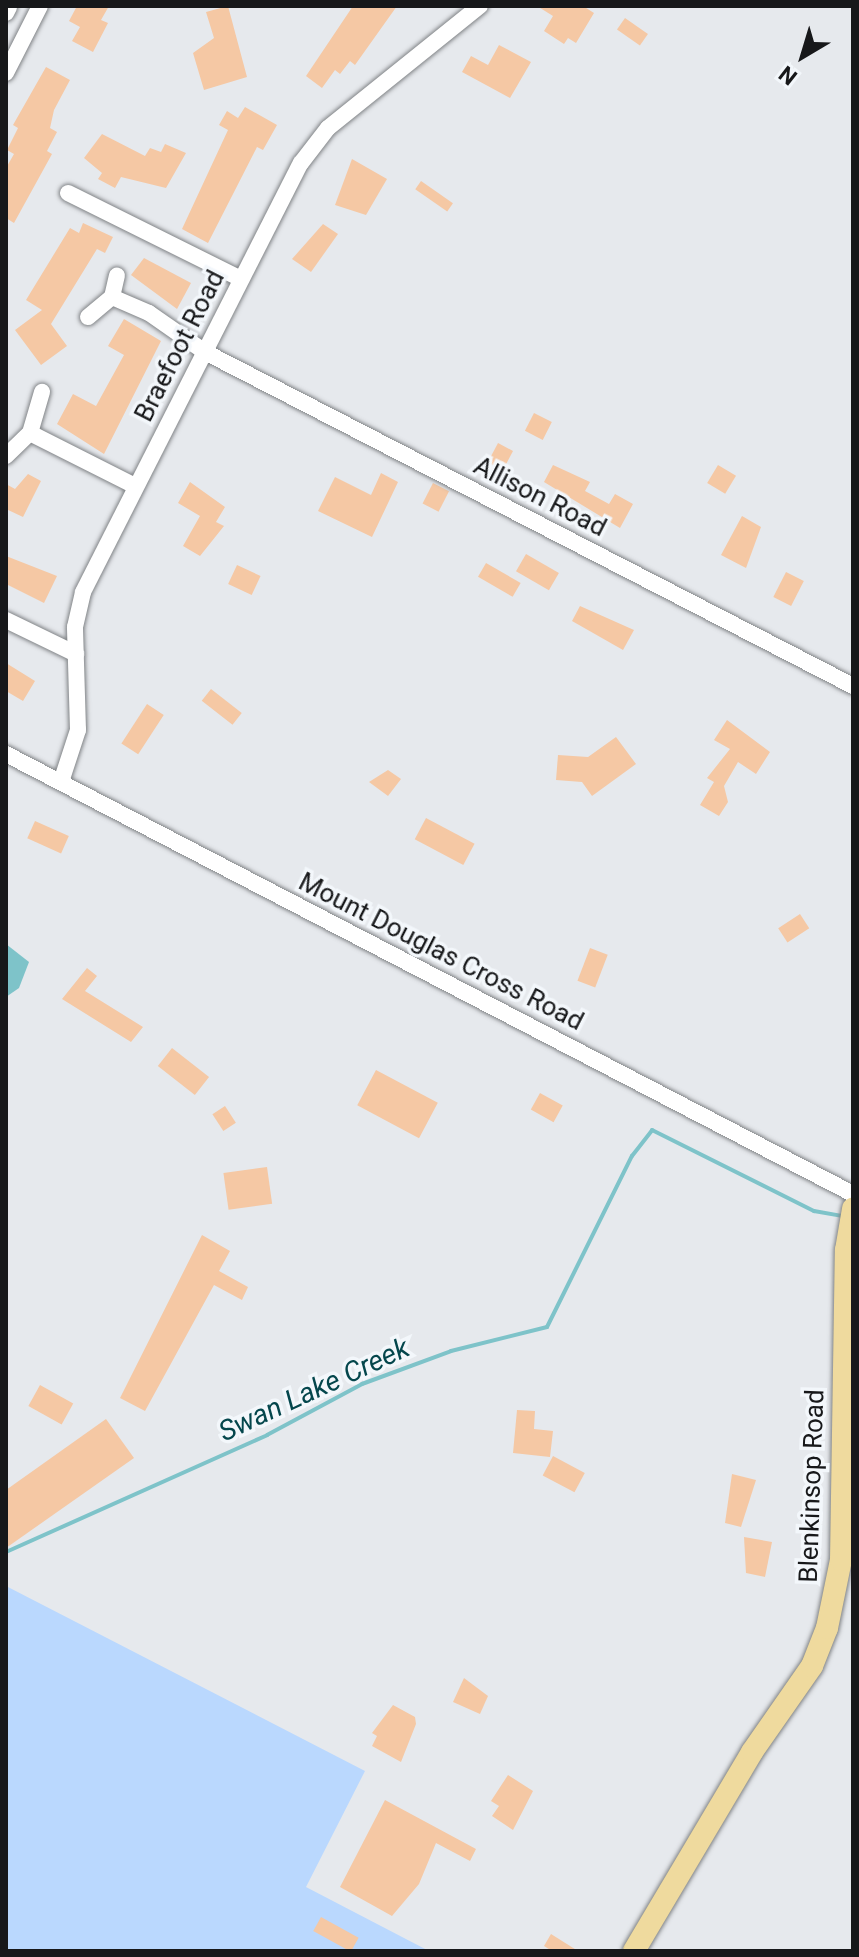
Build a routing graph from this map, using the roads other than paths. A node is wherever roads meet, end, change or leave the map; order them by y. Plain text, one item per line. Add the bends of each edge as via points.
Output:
1 (40, 6) edge
2 (480, 6) edge
3 (9, 7) edge
4 (6, 13) edge
5 (6, 73) edge
6 (68, 193) dead end
7 (117, 276) dead end
8 (241, 279) junction
9 (112, 297) junction
10 (88, 317) dead end
11 (205, 352) junction
12 (42, 392) dead end
13 (30, 433) junction
14 (6, 456) edge
15 (135, 486) junction
16 (6, 620) edge
17 (76, 654) junction
18 (853, 686) edge
19 (6, 754) edge
20 (61, 782) junction
21 (853, 1194) edge
22 (853, 1209) edge
23 (634, 1951) edge

1 - 5 street
2 - 8 street, Braefoot Road via 317,139
3 - 4 street
6 - 8 street
7 - 9 street
8 - 11 street, Braefoot Road
9 - 10 street
9 - 11 street, Allison Road via 149,313
11 - 15 street, Braefoot Road
11 - 18 street, Allison Road
12 - 13 street
13 - 14 street
13 - 15 street
15 - 17 street, Braefoot Road via 83,592
16 - 17 street
17 - 20 street, Braefoot Road via 78,730
19 - 20 street, Mount Douglas Cross Road
20 - 21 street, Mount Douglas Cross Road
22 - 23 main road, Blenkinsop Road via 846,1250 841,1560 827,1628 812,1666 752,1752

